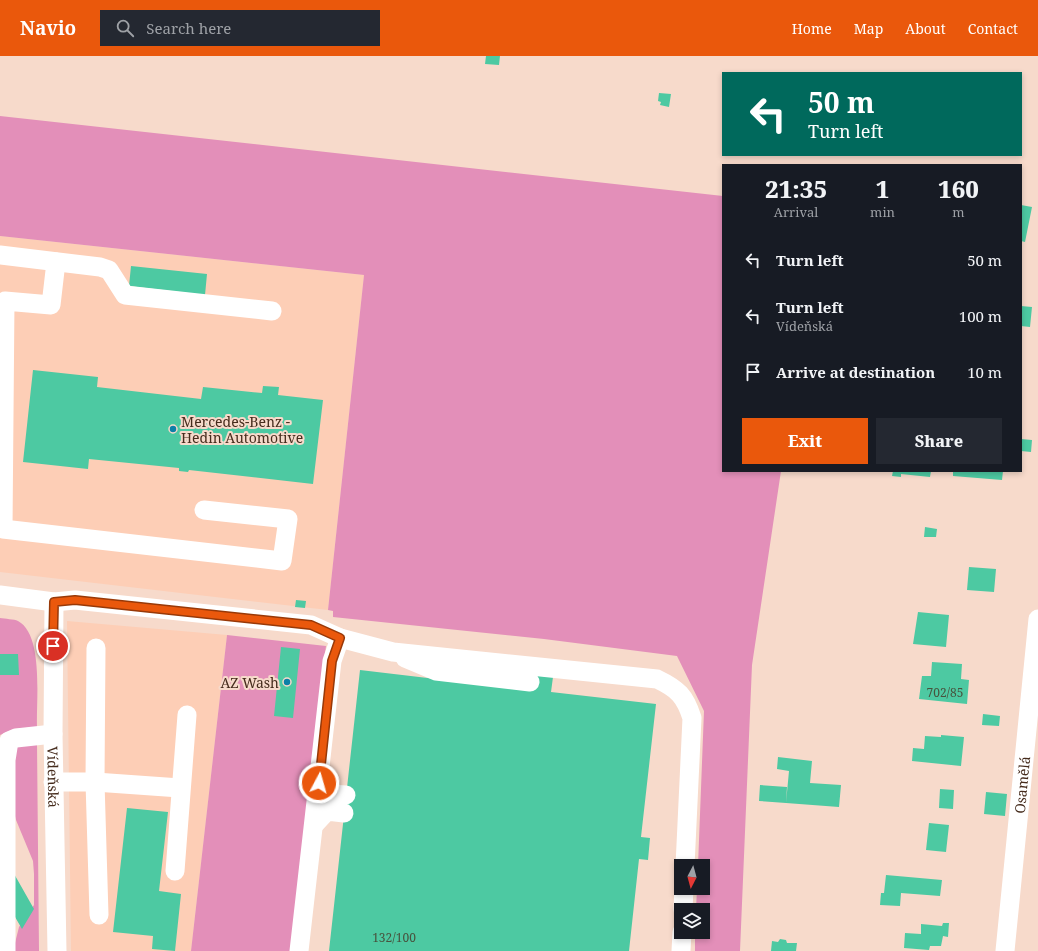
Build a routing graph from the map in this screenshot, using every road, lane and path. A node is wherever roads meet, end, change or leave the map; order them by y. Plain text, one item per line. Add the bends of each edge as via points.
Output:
1 (0, 255) edge
2 (56, 262) junction
3 (272, 311) dead end
4 (204, 510) dead end
5 (0, 595) edge
6 (54, 602) junction
7 (1038, 619) edge
8 (340, 638) junction
9 (96, 648) dead end
10 (394, 652) junction
11 (530, 682) dead end
12 (187, 715) dead end
13 (53, 734) junction
14 (4, 744) edge
15 (54, 782) junction
16 (95, 782) junction
17 (319, 783) junction
18 (180, 788) junction
19 (3, 808) edge
20 (314, 825) junction
21 (685, 859) edge
22 (174, 871) dead end
23 (99, 915) dead end
24 (3, 932) edge
25 (682, 939) edge
26 (6, 951) edge
27 (57, 951) edge
28 (299, 951) edge
29 (681, 951) edge
30 (1005, 951) edge

1 - 2 street
2 - 3 street via 110,270 125,295
2 - 4 street via 51,305 5,301 3,529 282,561 288,518
5 - 6 street
6 - 8 street via 75,600 311,625
6 - 13 street, Vídeňská
7 - 30 street, Osamělá
8 - 10 street
8 - 17 street via 332,661
9 - 16 street
10 - 11 street via 436,671
10 - 21 street via 658,679 674,687 686,701 692,718
12 - 18 street
13 - 14 street via 16,738
13 - 15 street, Vídeňská
14 - 19 street via 6,757
15 - 16 street
15 - 27 street, Vídeňská
16 - 18 street
16 - 23 street
17 - 20 street
17 - 20 street via 329,794 345,804 328,811
18 - 22 street
19 - 24 street
20 - 28 street
24 - 26 street
25 - 29 street

